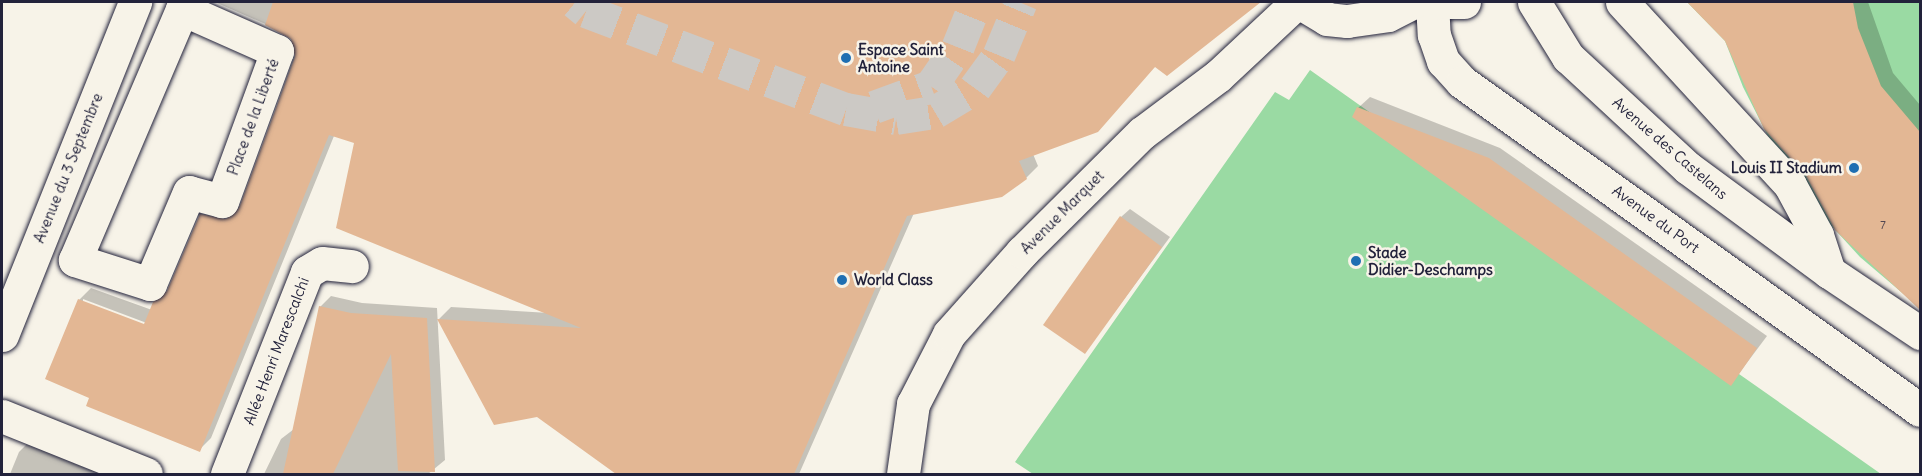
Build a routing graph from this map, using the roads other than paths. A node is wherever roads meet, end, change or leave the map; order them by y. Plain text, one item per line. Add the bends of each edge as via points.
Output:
1 (1298, 2) edge
2 (1413, 2) edge
3 (1432, 2) edge
4 (1444, 2) edge
5 (1464, 2) edge
6 (1534, 2) edge
7 (1622, 2) edge
8 (132, 3) edge
9 (75, 260) joint
10 (352, 266) dead end
11 (1829, 272) junction
12 (1920, 333) edge
13 (2, 335) edge
14 (1920, 410) edge
15 (2, 416) edge
16 (147, 474) edge
17 (227, 474) edge
18 (903, 474) edge

1 - 2 street via 1328,19 1347,21 1388,15
1 - 18 street, Avenue Marquet via 1218,76 1142,133 1022,252 949,334 913,404
3 - 14 street, Avenue du Port via 1434,35 1443,61 1462,82
4 - 5 street
6 - 11 street, Avenue des Castelans via 1568,57 1604,92 1688,168
7 - 11 street via 1790,185 1817,235
8 - 13 street, Avenue du 3 Septembre
9 - 9 street, Place de la Liberté via 150,284 189,192 222,201 277,51 182,9
10 - 17 street, Allée Henri Marescalchi via 322,263 307,272
11 - 12 street, Avenue des Castelans
15 - 16 street

